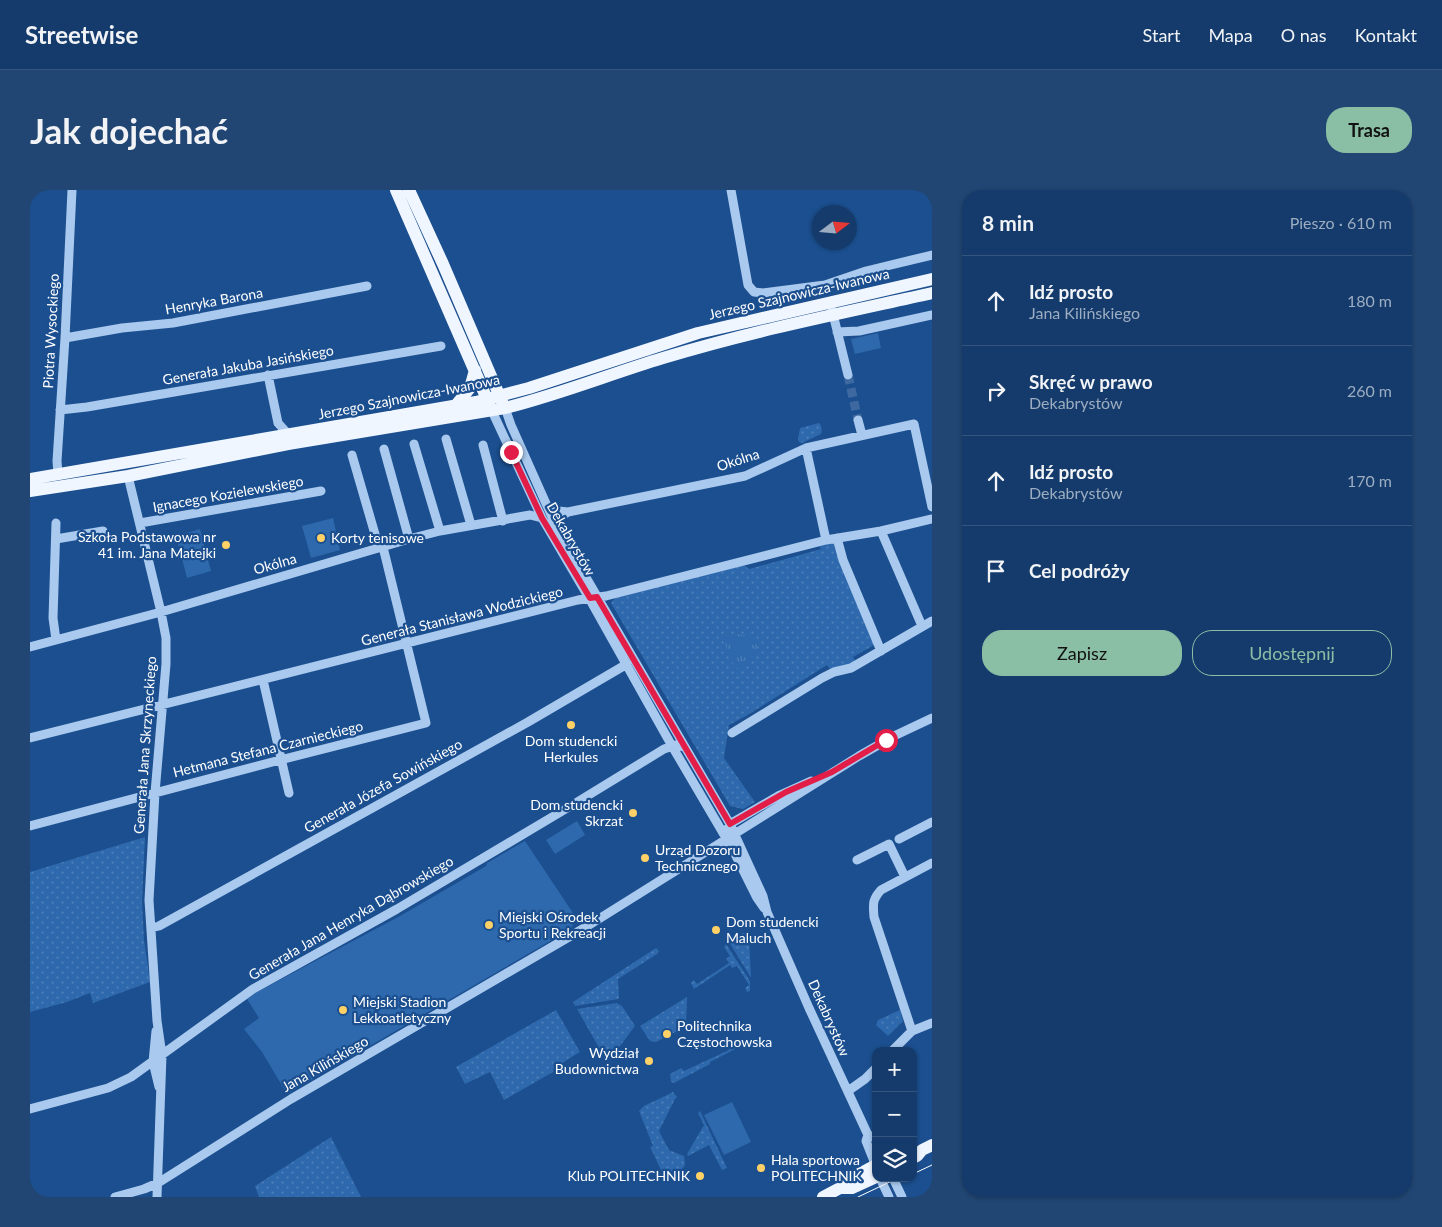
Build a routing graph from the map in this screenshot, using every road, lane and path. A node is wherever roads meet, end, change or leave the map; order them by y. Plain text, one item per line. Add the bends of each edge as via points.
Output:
1 (72, 190) edge
2 (396, 190) edge
3 (409, 190) edge
4 (731, 190) edge
5 (932, 255) edge
6 (932, 279) edge
7 (367, 286) dead end
8 (932, 293) edge
9 (830, 302) junction
10 (833, 315) junction
11 (932, 315) edge
12 (837, 332) junction
13 (65, 338) junction
14 (441, 346) dead end
15 (475, 370) junction
16 (268, 375) junction
17 (848, 375) tunnel mouth
18 (496, 404) junction
19 (456, 405) junction
20 (60, 410) junction
21 (858, 420) tunnel mouth
22 (278, 422) junction
23 (288, 434) junction
24 (862, 435) junction
25 (270, 437) junction
26 (446, 439) dead end
27 (414, 444) dead end
28 (483, 445) dead end
29 (806, 448) junction
30 (384, 449) dead end
31 (352, 455) dead end
32 (58, 474) junction
33 (128, 476) junction
34 (30, 479) edge
35 (30, 491) edge
36 (321, 492) dead end
37 (535, 504) junction
38 (932, 507) edge
39 (549, 510) junction
40 (568, 512) junction
41 (530, 515) junction
42 (542, 518) junction
43 (932, 519) edge
44 (503, 521) junction
45 (56, 523) dead end
46 (140, 524) junction
47 (471, 525) junction
48 (556, 526) junction
49 (103, 531) dead end
50 (440, 531) junction
51 (881, 531) junction
52 (837, 538) junction
53 (56, 539) junction
54 (410, 539) junction
55 (826, 540) junction
56 (381, 547) junction
57 (593, 598) junction
58 (161, 612) junction
59 (932, 621) edge
60 (922, 626) junction
61 (56, 640) junction
62 (407, 644) junction
63 (30, 647) edge
64 (882, 650) junction
65 (627, 664) junction
66 (263, 680) junction
67 (163, 705) junction
68 (932, 718) edge
69 (732, 733) dead end
70 (30, 738) edge
71 (672, 746) junction
72 (685, 747) junction
73 (280, 760) junction
74 (832, 772) junction
75 (155, 793) junction
76 (289, 793) dead end
77 (932, 822) edge
78 (730, 824) junction
79 (30, 826) edge
80 (731, 836) junction
81 (899, 839) dead end
82 (857, 860) dead end
83 (932, 863) edge
84 (905, 877) junction
85 (151, 928) junction
86 (157, 1021) junction
87 (932, 1023) edge
88 (912, 1031) junction
89 (896, 1047) edge
90 (162, 1055) junction
91 (153, 1062) junction
92 (872, 1072) edge
93 (848, 1091) junction
94 (162, 1099) junction
95 (30, 1109) edge
96 (872, 1137) edge
97 (872, 1155) edge
98 (872, 1167) edge
99 (872, 1179) edge
100 (882, 1182) edge
101 (895, 1182) edge
102 (158, 1183) junction
103 (840, 1188) junction
104 (115, 1197) edge
105 (158, 1197) edge
106 (823, 1197) edge
107 (889, 1197) edge
108 (902, 1197) edge

1 - 13 street, Piotra Wysockiego
2 - 15 main road
3 - 18 main road
4 - 5 street, Jerzego Szajnowicza-Iwanowa via 748,285 754,292 825,285
6 - 9 main road, Jerzego Szajnowicza-Iwanowa
7 - 13 street, Henryka Barona via 173,323
8 - 10 main road, Jerzego Szajnowicza-Iwanowa
9 - 10 street
9 - 18 main road, Jerzego Szajnowicza-Iwanowa via 698,333
10 - 12 street
10 - 18 main road, Jerzego Szajnowicza-Iwanowa via 674,355 529,402
11 - 12 street via 859,331
12 - 17 street
13 - 20 street, Piotra Wysockiego
14 - 16 street, Generała Jakuba Jasińskiego
15 - 18 main road
15 - 19 main road via 470,388
16 - 20 street, Generała Jakuba Jasińskiego
16 - 22 street
18 - 19 main road, Jerzego Szajnowicza-Iwanowa
18 - 33 main road, Jerzego Szajnowicza-Iwanowa
18 - 37 street, Dekabrystów
18 - 39 street, Dekabrystów via 510,425
19 - 23 main road, Jerzego Szajnowicza-Iwanowa
20 - 32 street, Piotra Wysockiego
21 - 24 street
22 - 23 street
22 - 25 street
23 - 25 main road, Jerzego Szajnowicza-Iwanowa
24 - 29 street, Okólna
24 - 38 street, Okólna via 914,424
25 - 32 main road, Jerzego Szajnowicza-Iwanowa
26 - 47 street
27 - 50 street
28 - 44 street
29 - 40 street, Okólna via 745,476
29 - 55 street
30 - 54 street
31 - 56 street
32 - 34 main road, Jerzego Szajnowicza-Iwanowa
33 - 35 main road, Jerzego Szajnowicza-Iwanowa
33 - 46 street, Generała Jana Skrzyneckiego
36 - 46 street, Ignacego Kozielewskiego
37 - 41 street
37 - 42 street, Dekabrystów
39 - 40 street, Okólna
39 - 48 street, Dekabrystów
40 - 48 street
41 - 42 street, Okólna
41 - 44 street, Okólna
42 - 57 street, Dekabrystów
43 - 51 street, Generała Stanisława Wodzickiego
44 - 47 street, Okólna
45 - 53 street
46 - 58 street, Generała Jana Skrzyneckiego
47 - 50 street, Okólna
48 - 57 street, Dekabrystów
49 - 53 street
50 - 54 street, Okólna
51 - 52 street, Generała Stanisława Wodzickiego
51 - 60 street
52 - 55 street, Generała Stanisława Wodzickiego
52 - 64 street via 843,560
53 - 61 street via 53,618
54 - 56 street, Okólna
55 - 57 street, Generała Stanisława Wodzickiego
56 - 58 street, Okólna
56 - 62 street
57 - 62 street, Generała Stanisława Wodzickiego
57 - 65 street, Dekabrystów
57 - 72 street, Dekabrystów
58 - 61 street, Okólna
58 - 67 street, Generała Jana Skrzyneckiego via 166,638
59 - 60 street
60 - 64 street
61 - 63 street, Okólna
62 - 66 street, Generała Stanisława Wodzickiego
62 - 73 street, Hetmana Stefana Czarnieckiego via 426,723
64 - 69 street via 851,668 822,678
65 - 71 street, Dekabrystów
65 - 85 street, Generała Józefa Sowińskiego via 528,722
66 - 67 street, Generała Stanisława Wodzickiego
66 - 73 street
67 - 70 street, Generała Stanisława Wodzickiego
67 - 75 street, Generała Jana Skrzyneckiego
68 - 74 street, Jana Kilińskiego
71 - 72 street
71 - 80 street, Dekabrystów
71 - 90 street, Generała Jana Henryka Dąbrowskiego via 397,908 252,989
72 - 78 street, Dekabrystów
73 - 75 street, Hetmana Stefana Czarnieckiego
73 - 76 street
74 - 78 street, Jana Kilińskiego via 786,792
74 - 80 street, Jana Kilińskiego
75 - 79 street, Hetmana Stefana Czarnieckiego
75 - 85 street, Generała Jana Skrzyneckiego
77 - 81 street
78 - 80 street via 727,830
80 - 93 street, Dekabrystów
80 - 102 street, Jana Kilińskiego via 573,935 291,1099
82 - 84 street via 889,844
83 - 84 street
84 - 88 street via 881,890 874,897 873,906
85 - 86 street, Generała Jana Skrzyneckiego
86 - 90 street, Generała Jana Skrzyneckiego
86 - 91 street, Generała Jana Skrzyneckiego
87 - 88 street
88 - 89 street
90 - 91 street, Generała Jana Henryka Dąbrowskiego
90 - 94 street, Generała Jana Skrzyneckiego
91 - 94 street, Generała Jana Skrzyneckiego
91 - 95 street, Generała Jana Henryka Dąbrowskiego via 108,1088
92 - 93 street
93 - 96 street, Dekabrystów
94 - 102 street
96 - 97 street, Dekabrystów via 866,1141
98 - 103 main road
99 - 103 main road via 852,1188
100 - 107 street
101 - 108 street
102 - 104 street, Jana Kilińskiego
102 - 105 street
103 - 106 main road

